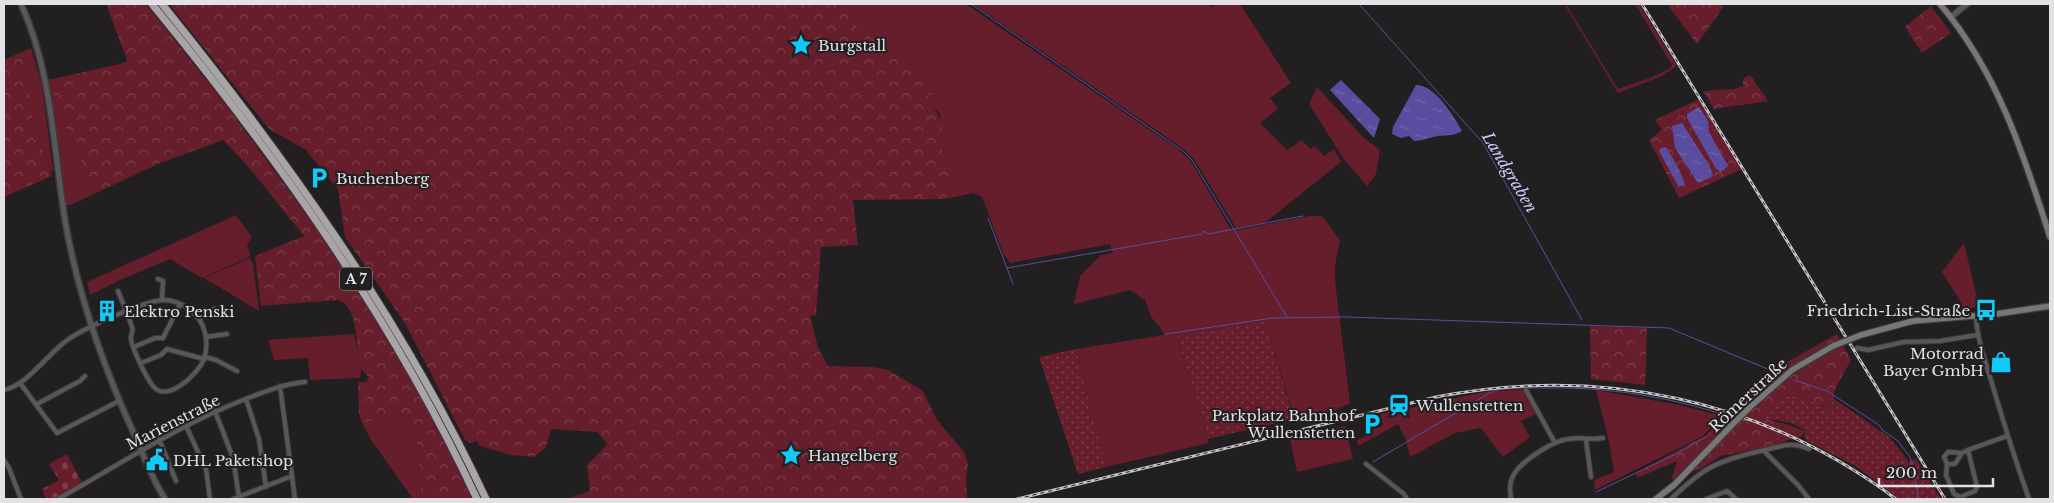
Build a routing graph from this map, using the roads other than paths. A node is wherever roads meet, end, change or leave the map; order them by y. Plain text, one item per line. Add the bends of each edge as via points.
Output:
1 (21, 4) edge
2 (152, 4) edge
3 (162, 4) edge
4 (1940, 4) edge
5 (1967, 4) edge
6 (1951, 17) junction
7 (2050, 237) edge
8 (158, 279) dead end
9 (118, 291) dead end
10 (162, 300) junction
11 (180, 304) junction
12 (2049, 306) edge
13 (214, 309) dead end
14 (126, 312) junction
15 (1976, 316) junction
16 (199, 318) junction
17 (91, 326) junction
18 (227, 334) dead end
19 (1977, 335) junction
20 (206, 337) junction
21 (162, 338) junction
22 (134, 347) junction
23 (167, 348) junction
24 (1857, 348) dead end
25 (204, 358) junction
26 (141, 363) junction
27 (236, 371) dead end
28 (85, 376) dead end
29 (305, 382) dead end
30 (422, 382) junction
31 (20, 383) junction
32 (280, 386) junction
33 (4, 390) edge
34 (1526, 390) dead end
35 (428, 394) junction
36 (246, 399) junction
37 (119, 401) junction
38 (37, 404) junction
39 (215, 411) junction
40 (186, 426) junction
41 (2007, 436) junction
42 (1603, 438) dead end
43 (160, 439) junction
44 (1586, 440) junction
45 (1555, 443) junction
46 (1809, 449) dead end
47 (140, 450) junction
48 (1968, 450) junction
49 (1764, 451) junction
50 (1962, 453) junction
51 (4, 460) edge
52 (1366, 464) dead end
53 (1947, 464) junction
54 (10, 473) junction
55 (4, 476) edge
56 (292, 476) junction
57 (1590, 477) dead end
58 (176, 481) dead end
59 (266, 487) junction
60 (239, 497) junction
61 (21, 499) edge
62 (58, 499) edge
63 (165, 499) edge
64 (210, 499) edge
65 (233, 499) edge
66 (295, 499) edge
67 (477, 499) edge
68 (486, 499) edge
69 (1407, 499) edge
70 (1511, 499) edge
71 (1656, 499) edge
72 (1671, 499) edge
73 (1706, 499) edge
74 (1736, 499) edge
75 (1809, 499) edge
76 (2029, 499) edge

1 - 17 street via 37,44 45,78 66,227
2 - 30 highway, A 7 via 249,126 317,220
3 - 30 highway, A 7 via 323,216 379,301
4 - 6 main road
5 - 6 street
6 - 7 main road via 2005,110 2029,170
8 - 10 street via 163,281
9 - 14 street
10 - 11 street
10 - 14 street
11 - 16 street
11 - 21 street
12 - 15 main road, Römerstraße
13 - 16 street
14 - 17 street
14 - 22 street via 133,328 130,338
15 - 19 street
15 - 71 main road, Römerstraße, bridge via 1913,321 1832,346 1792,370
16 - 20 street
17 - 31 street via 66,341
17 - 37 street
18 - 20 street
19 - 24 street via 1903,342 1868,350
19 - 41 street
20 - 25 street
21 - 22 street
21 - 23 street
22 - 26 street
23 - 25 street
23 - 26 street via 161,355
25 - 26 street via 196,374 168,391 159,392 147,378
25 - 27 street via 216,360
28 - 38 street via 80,382
29 - 32 street, Marienstraße
30 - 35 highway, A 7
31 - 33 street
31 - 38 street
32 - 36 street, Marienstraße
32 - 56 street
34 - 45 street
35 - 67 highway, A 7
35 - 68 highway, A 7
36 - 39 street, Marienstraße
36 - 59 street via 259,439
37 - 38 street via 57,433
37 - 47 street
39 - 40 street, Marienstraße
39 - 60 street via 233,458
40 - 43 street, Marienstraße
40 - 64 street via 206,469
41 - 48 street
41 - 76 street
42 - 44 street
43 - 47 street, Marienstraße
43 - 58 street
44 - 45 street via 1569,438
44 - 57 street
45 - 70 street via 1533,456 1515,473 1510,485
46 - 49 street via 1790,443
47 - 62 street, Marienstraße
47 - 63 street
48 - 50 street
48 - 53 street via 1977,487 1975,491 1960,496 1954,494 1946,475
49 - 72 street via 1715,464
49 - 75 street
50 - 53 street via 1955,464
50 - 53 street via 1945,454
51 - 54 street
52 - 69 street
54 - 55 street
54 - 61 street
56 - 59 street
56 - 66 street
59 - 60 street
60 - 65 street
73 - 74 street via 1727,491

